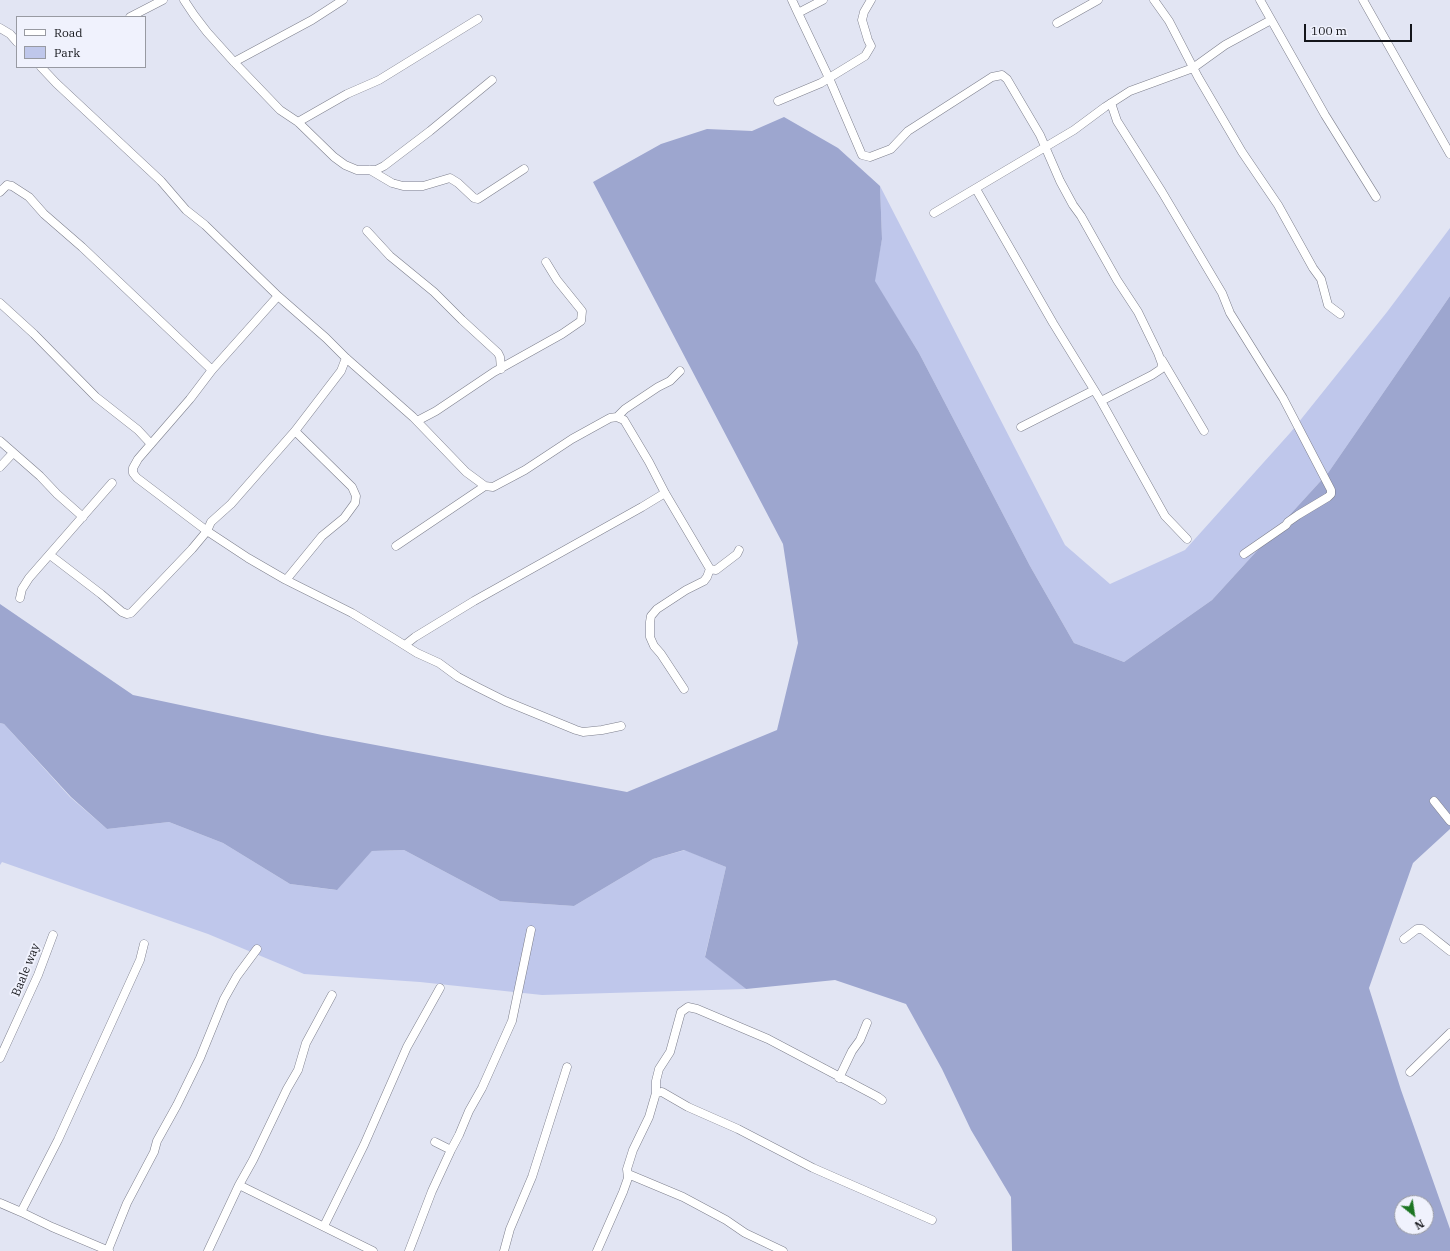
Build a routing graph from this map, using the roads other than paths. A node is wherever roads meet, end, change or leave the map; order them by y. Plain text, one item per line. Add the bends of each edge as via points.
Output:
1 (163, 0) edge
2 (184, 0) edge
3 (343, 0) edge
4 (792, 0) edge
5 (823, 0) edge
6 (871, 0) edge
7 (1098, 0) edge
8 (1154, 0) edge
9 (1260, 0) edge
10 (1363, 0) edge
11 (798, 13) junction
12 (132, 16) edge
13 (478, 19) dead end
14 (1271, 20) junction
15 (1057, 23) dead end
16 (0, 28) edge
17 (16, 41) edge
18 (234, 62) junction
19 (42, 68) edge
20 (1193, 68) junction
21 (829, 78) junction
22 (492, 80) dead end
23 (778, 101) dead end
24 (1111, 103) junction
25 (298, 122) junction
26 (1045, 148) junction
27 (1450, 154) edge
28 (524, 169) dead end
29 (370, 170) junction
30 (976, 189) junction
31 (0, 192) edge
32 (1376, 196) dead end
33 (934, 213) dead end
34 (367, 231) dead end
35 (546, 262) dead end
36 (278, 296) junction
37 (0, 303) edge
38 (1340, 314) dead end
39 (1158, 353) junction
40 (346, 358) junction
41 (501, 369) junction
42 (212, 370) junction
43 (680, 371) dead end
44 (1094, 390) junction
45 (1101, 401) junction
46 (617, 417) junction
47 (417, 421) junction
48 (1021, 427) dead end
49 (295, 431) junction
50 (1204, 431) dead end
51 (0, 441) edge
52 (151, 444) junction
53 (13, 453) junction
54 (0, 467) edge
55 (112, 484) dead end
56 (485, 486) junction
57 (665, 493) junction
58 (82, 517) junction
59 (207, 531) junction
60 (1187, 539) dead end
61 (396, 546) dead end
62 (739, 550) dead end
63 (1244, 554) dead end
64 (50, 555) junction
65 (710, 568) junction
66 (286, 580) junction
67 (20, 598) dead end
68 (405, 645) junction
69 (684, 689) dead end
70 (621, 726) dead end
71 (1434, 800) dead end
72 (1450, 821) edge
73 (531, 930) dead end
74 (53, 935) dead end
75 (1404, 939) dead end
76 (144, 944) dead end
77 (257, 949) dead end
78 (1450, 949) edge
79 (440, 988) dead end
80 (332, 995) dead end
81 (867, 1023) dead end
82 (1450, 1032) edge
83 (0, 1058) edge
84 (567, 1067) dead end
85 (1410, 1072) dead end
86 (839, 1078) junction
87 (656, 1093) junction
88 (882, 1100) dead end
89 (435, 1142) dead end
90 (451, 1150) junction
91 (628, 1174) junction
92 (239, 1185) junction
93 (0, 1203) edge
94 (21, 1212) junction
95 (932, 1220) dead end
96 (324, 1226) junction
97 (108, 1251) edge
98 (208, 1251) edge
99 (373, 1251) edge
100 (409, 1251) edge
101 (504, 1251) edge
102 (597, 1251) edge
103 (783, 1251) edge

1 - 12 street
2 - 18 street via 202,26
3 - 18 street via 312,20
4 - 11 street
5 - 11 street
6 - 21 street via 862,20 871,46 865,56
7 - 15 street
8 - 20 street via 1169,21
9 - 14 street
10 - 27 street
11 - 21 street
13 - 25 street via 379,80 347,94
14 - 20 street via 1225,45
14 - 32 street via 1325,115
16 - 17 street
18 - 25 street via 280,110
19 - 36 street via 161,181 186,210 205,225
20 - 24 street via 1130,91
20 - 38 street via 1321,279 1328,305
21 - 23 street
21 - 26 street via 862,155 870,156 891,149 908,131 997,75 1007,79
22 - 29 street via 384,166
24 - 26 street
24 - 63 street via 1117,121 1222,293 1230,313 1283,398 1332,490 1328,497
25 - 29 street via 345,165 357,170
26 - 30 street
26 - 39 street via 1073,205 1138,312
28 - 29 street via 478,199 450,178 423,186 403,186 392,183
30 - 33 street
30 - 44 street
31 - 42 street via 7,185 12,186 29,198
34 - 41 street via 390,256 434,292 498,353
35 - 41 street via 582,311 581,321
36 - 40 street
36 - 42 street
37 - 52 street via 96,397 138,430
39 - 45 street via 1161,369
39 - 50 street
40 - 47 street
40 - 49 street via 341,371
41 - 47 street
42 - 52 street
43 - 46 street via 670,381 625,409
44 - 45 street
44 - 48 street
45 - 60 street via 1165,516
46 - 56 street via 610,418 493,487
46 - 57 street via 624,420
47 - 56 street via 466,472
49 - 59 street via 211,522
49 - 66 street via 352,487 356,496 355,503 344,518 322,536
51 - 53 street
52 - 59 street via 138,459 133,474
53 - 54 street
53 - 58 street
55 - 58 street
56 - 61 street
57 - 65 street
57 - 68 street via 474,601
58 - 64 street
59 - 64 street via 135,610 127,614
59 - 66 street
62 - 65 street via 716,570
64 - 67 street via 28,578
65 - 69 street via 704,581 686,590 651,616 650,637 654,646
66 - 68 street via 352,613
68 - 70 street via 477,688 576,730 583,732
71 - 72 street
73 - 90 street via 512,1021
74 - 83 street, Baale way via 38,975
75 - 78 street via 1417,929 1422,929
76 - 94 street via 140,960 58,1140
77 - 97 street via 224,999 200,1058 156,1141 154,1152 127,1203
79 - 96 street via 407,1047 364,1145
80 - 92 street via 306,1043 298,1070
81 - 86 street
82 - 85 street
84 - 101 street via 532,1177 510,1229
86 - 87 street via 768,1039 688,1007 681,1012 670,1052 659,1069
86 - 88 street
87 - 91 street via 649,1117 633,1150
87 - 95 street via 662,1092 688,1108 738,1129 813,1168
89 - 90 street
90 - 100 street
91 - 102 street via 623,1192
91 - 103 street via 683,1197 745,1233
92 - 96 street
92 - 98 street
93 - 94 street
94 - 97 street
96 - 99 street

